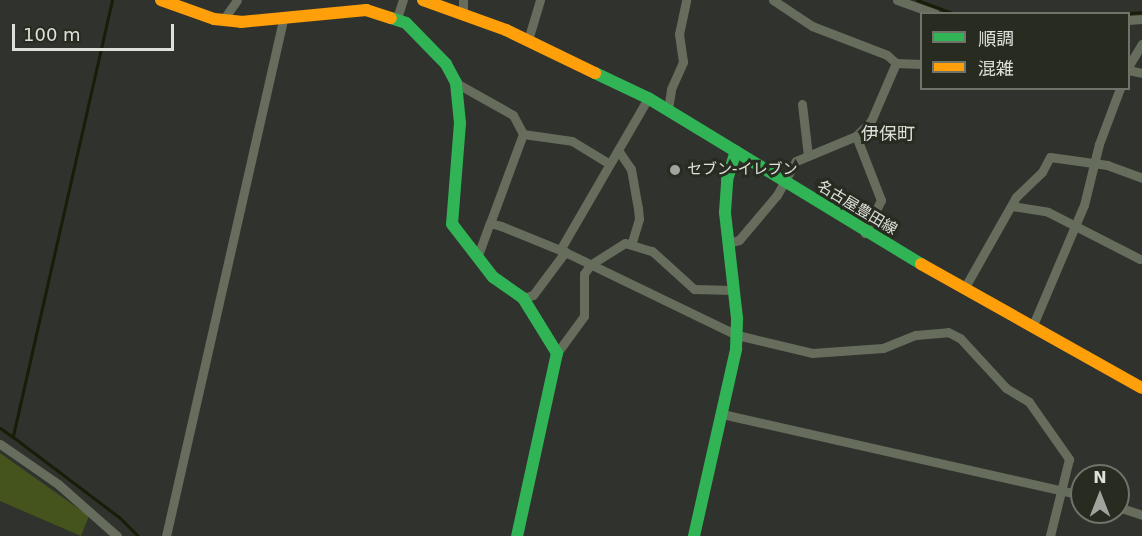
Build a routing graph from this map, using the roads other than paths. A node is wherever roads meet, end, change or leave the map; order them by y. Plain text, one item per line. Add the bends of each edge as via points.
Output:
1 (162, 0) edge
2 (237, 0) edge
3 (403, 0) edge
4 (423, 0) edge
5 (540, 0) edge
6 (686, 0) edge
7 (773, 0) edge
8 (897, 0) edge
9 (463, 6) edge
10 (930, 12) edge
11 (397, 18) junction
12 (223, 20) junction
13 (283, 20) junction
14 (528, 40) junction
15 (1142, 44) edge
16 (896, 63) junction
17 (920, 64) edge
18 (1130, 65) edge
19 (456, 83) junction
20 (1119, 90) edge
21 (648, 98) junction
22 (802, 104) dead end
23 (668, 109) junction
24 (522, 134) junction
25 (856, 136) junction
26 (618, 150) junction
27 (736, 151) junction
28 (808, 156) junction
29 (1094, 162) junction
30 (608, 163) junction
31 (1142, 178) edge
32 (786, 182) junction
33 (1012, 206) junction
34 (490, 223) junction
35 (1075, 227) junction
36 (866, 233) junction
37 (632, 242) junction
38 (729, 243) junction
39 (563, 251) junction
40 (477, 258) junction
41 (1140, 259) dead end
42 (590, 265) junction
43 (964, 287) junction
44 (734, 290) junction
45 (523, 298) junction
46 (1033, 325) junction
47 (737, 335) junction
48 (557, 353) junction
49 (1142, 388) edge
50 (722, 414) junction
51 (0, 444) edge
52 (1061, 489) junction
53 (1070, 492) edge
54 (117, 536) edge
55 (166, 536) edge
56 (517, 536) edge
57 (694, 536) edge
58 (1050, 536) edge

1 - 12 street
2 - 12 street
3 - 11 street
4 - 9 street, 名古屋豊田線
5 - 14 street
6 - 23 street via 679,34 682,62
7 - 16 street via 797,19 887,55
8 - 10 street
9 - 14 street, 名古屋豊田線
11 - 13 street via 366,10 331,11
11 - 19 street via 446,64
12 - 13 street
13 - 55 street
14 - 21 street, 名古屋豊田線
15 - 18 street
16 - 17 street
16 - 25 street via 871,121
19 - 24 street via 513,115
19 - 40 street via 460,164 452,224
20 - 29 street
21 - 23 street, 名古屋豊田線
21 - 26 street
22 - 28 street
23 - 27 street, 名古屋豊田線
24 - 30 street via 572,141
24 - 34 street
25 - 28 street
25 - 36 street via 881,200
26 - 30 street
26 - 37 street via 631,170 638,208
27 - 32 street, 名古屋豊田線
27 - 38 street via 725,193
28 - 32 street via 796,161
29 - 31 street
29 - 33 street via 1050,157
29 - 35 street
30 - 39 street
32 - 36 street, 名古屋豊田線
32 - 38 street via 739,240
33 - 35 street via 1048,212
33 - 43 street
34 - 39 street
34 - 40 street
35 - 41 street
35 - 46 street
36 - 43 street, 名古屋豊田線
37 - 42 street
37 - 44 street via 661,257 694,289
38 - 44 street
39 - 42 street
39 - 45 street via 533,295
40 - 45 street via 493,277
42 - 47 street
42 - 48 street via 585,274 584,316
43 - 46 street, 名古屋豊田線
44 - 47 street
45 - 48 street
46 - 49 street, 名古屋豊田線
47 - 50 street
47 - 52 street via 812,353 883,348 935,331 954,335 999,382 1022,396 1042,418 1068,459
48 - 56 street
50 - 52 street
50 - 57 street
51 - 54 street via 58,484
52 - 53 street
52 - 58 street

